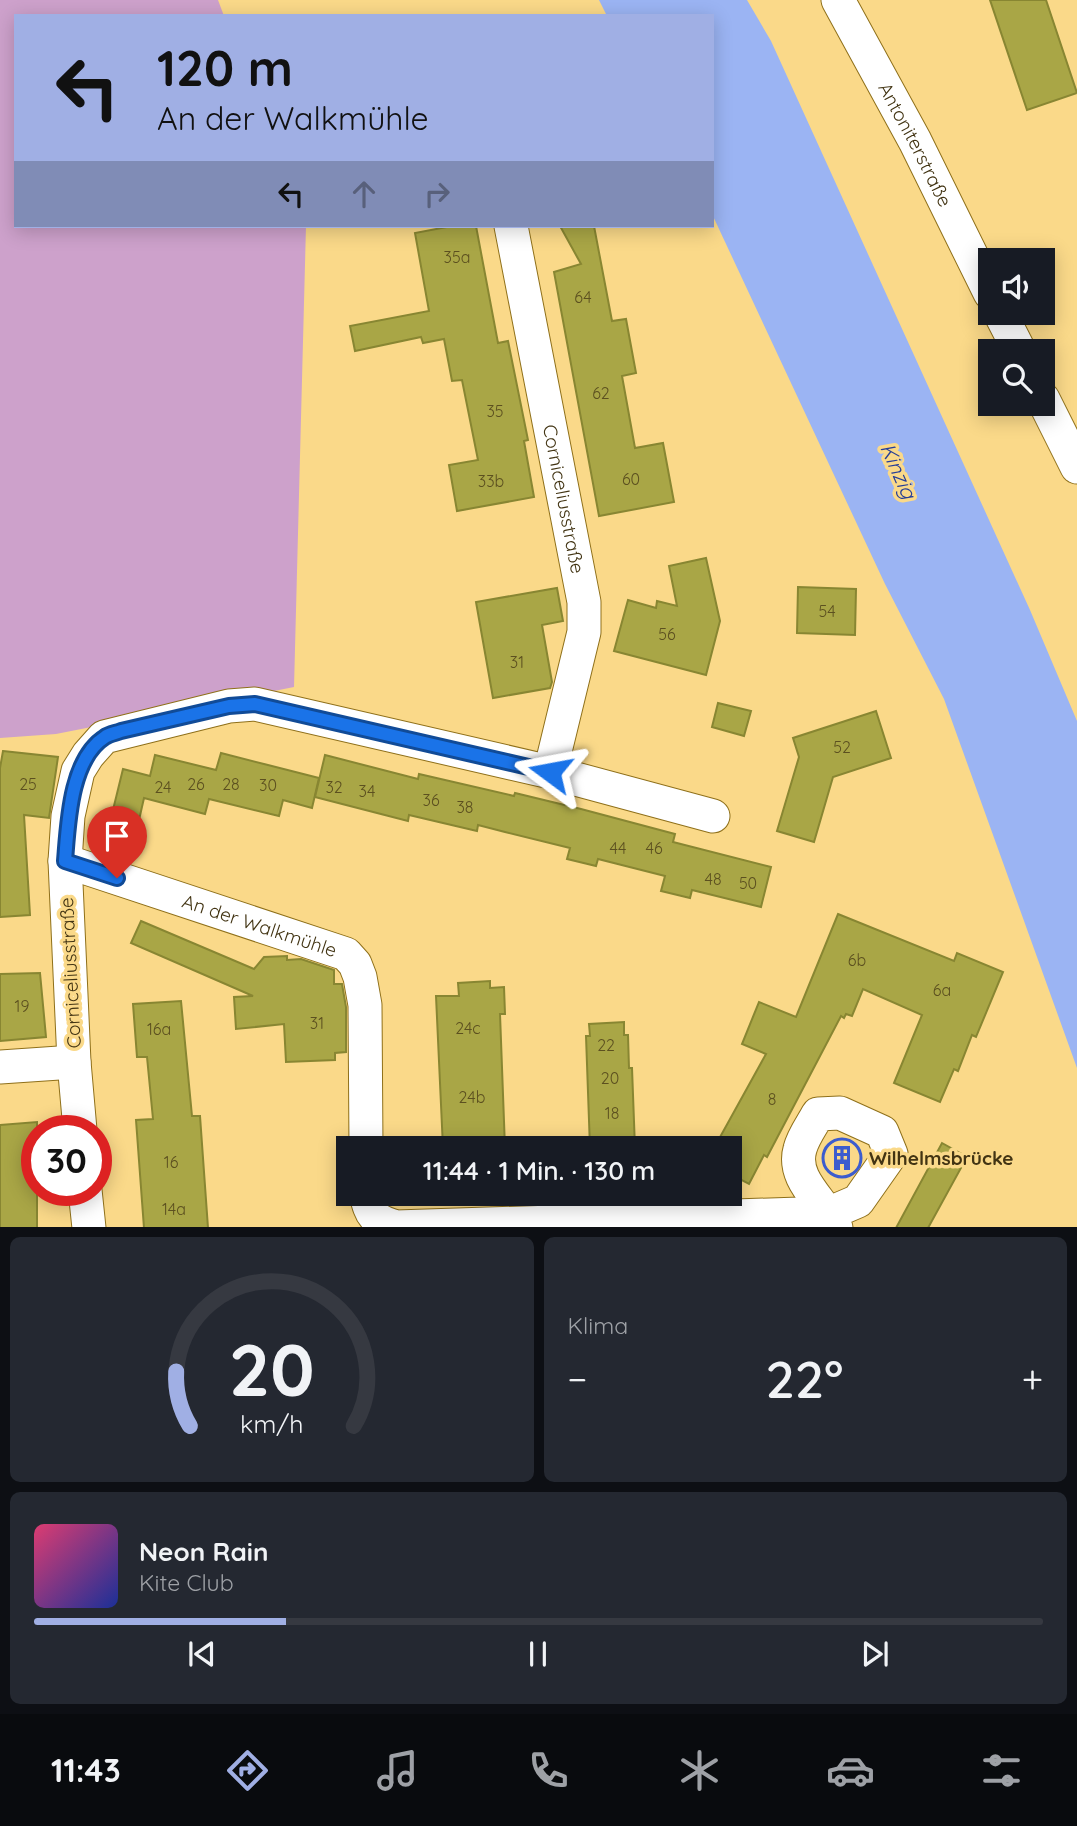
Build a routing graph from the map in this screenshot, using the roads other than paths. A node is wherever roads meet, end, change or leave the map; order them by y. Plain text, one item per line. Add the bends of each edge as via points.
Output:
1 (838, 0) edge
2 (511, 228) edge
3 (978, 269) edge
4 (1052, 416) edge
5 (1076, 463) edge
6 (550, 772) junction
7 (713, 816) dead end
8 (65, 861) junction
9 (74, 1062) junction
10 (0, 1067) edge
11 (79, 1115) edge
12 (366, 1136) edge
13 (87, 1206) edge
14 (369, 1206) edge
15 (833, 1220) edge
16 (89, 1227) edge

1 - 3 street, Antoniterstraße
2 - 6 street, Corniceliusstraße via 584,602 584,632
4 - 5 street
6 - 7 street, Corniceliusstraße
6 - 8 street, Corniceliusstraße via 282,709 229,706 104,737 78,771
8 - 9 street, Corniceliusstraße
8 - 12 street, An der Walkmühle via 346,954 360,977 365,1005
9 - 10 street
9 - 11 street, Corniceliusstraße
13 - 16 street
14 - 15 street via 380,1222 396,1227

